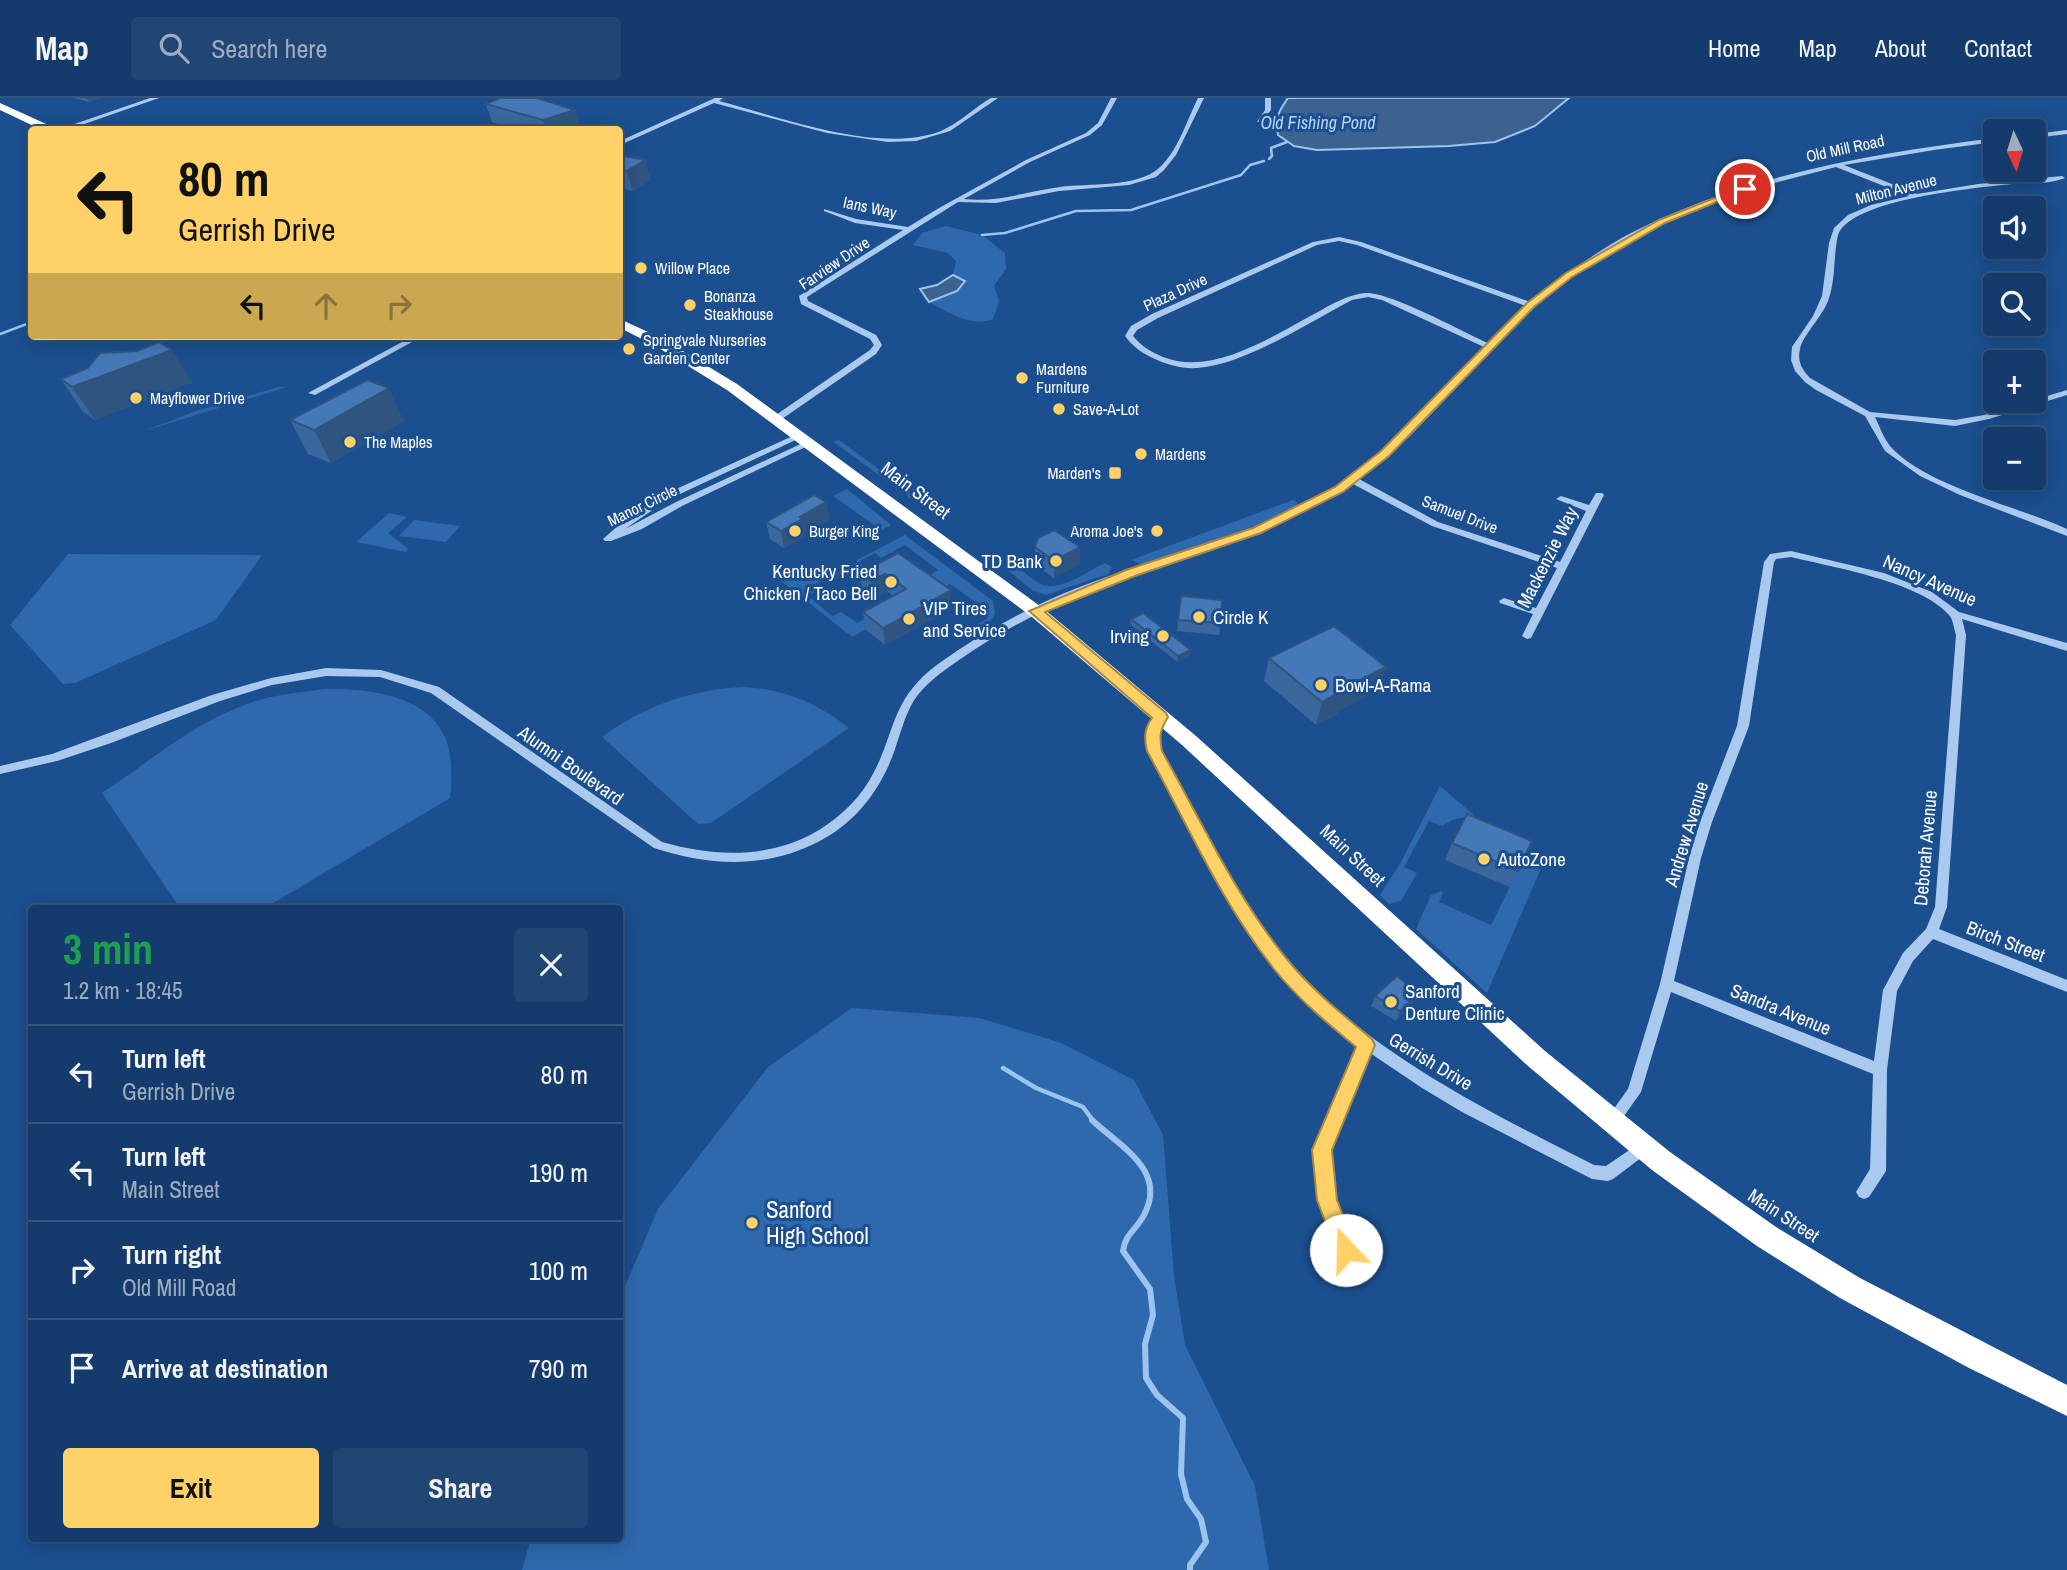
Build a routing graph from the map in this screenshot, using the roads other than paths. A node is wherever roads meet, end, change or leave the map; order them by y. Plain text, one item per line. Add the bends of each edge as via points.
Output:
1 (156, 98) edge
2 (995, 98) edge
3 (1114, 98) edge
4 (1200, 98) edge
5 (1268, 98) edge
6 (717, 100) edge
7 (0, 106) edge
8 (1259, 121) dead end
9 (42, 126) edge
10 (72, 126) edge
11 (2067, 132) edge
12 (2046, 135) edge
13 (623, 142) edge
14 (1983, 142) edge
15 (1837, 164) junction
16 (2065, 176) edge
17 (1918, 197) junction
18 (958, 200) junction
19 (826, 210) dead end
20 (910, 229) junction
21 (1531, 305) junction
22 (623, 325) edge
23 (411, 340) edge
24 (1490, 347) junction
25 (2067, 392) edge
26 (312, 393) dead end
27 (1868, 414) junction
28 (776, 419) junction
29 (805, 440) junction
30 (1353, 480) junction
31 (1599, 495) dead end
32 (1561, 499) dead end
33 (1591, 509) junction
34 (2067, 533) edge
35 (1777, 554) joint
36 (1562, 566) junction
37 (1504, 601) dead end
38 (1035, 611) junction
39 (1539, 612) junction
40 (1955, 614) junction
41 (1528, 636) dead end
42 (2067, 647) edge
43 (1161, 717) junction
44 (0, 770) edge
45 (1931, 932) junction
46 (1667, 984) junction
47 (2067, 986) edge
48 (1366, 1045) junction
49 (1880, 1070) junction
50 (1612, 1121) junction
51 (1644, 1147) junction
52 (1864, 1192) dead end
53 (1346, 1250) dead end
54 (2067, 1401) edge

1 - 10 street
2 - 6 street via 945,131 899,141 854,136
3 - 18 street, Farview Drive via 1100,124 1088,134
4 - 18 street via 1164,166 1150,176 995,201
5 - 8 street via 1268,110
6 - 13 street
7 - 9 highway
11 - 12 street
14 - 15 street, Old Mill Road
15 - 17 street
15 - 21 street, Old Mill Road via 1757,185 1670,217 1572,273
16 - 17 street, Milton Avenue
17 - 27 street, Milton Avenue via 1856,213 1839,225 1826,297 1795,351 1798,366 1808,379
18 - 20 street, Farview Drive
19 - 20 street, Ians Way via 855,221
20 - 28 street, Farview Drive via 803,296 804,302 873,337 878,347
21 - 24 street, Old Mill Road
21 - 24 street, Plaza Drive via 1359,243 1331,239 1155,316 1129,336 1162,360 1207,364 1234,356 1350,298 1368,295 1384,298
22 - 28 highway, Main Street via 697,362
23 - 26 street
24 - 30 street, Old Mill Road via 1385,454
25 - 27 street via 1955,423
27 - 34 street via 1889,449 1915,470
28 - 29 highway, Main Street
29 - 29 street, Manor Circle via 670,497 628,521 608,539
29 - 38 highway, Main Street
30 - 36 street, Samuel Drive via 1435,524
30 - 38 street, Old Mill Road via 1264,527
31 - 33 street, Mackenzie Way
32 - 33 street
33 - 36 street, Mackenzie Way
35 - 40 street, Nancy Avenue via 1880,575 1936,598
35 - 46 street, Andrew Avenue via 1769,562 1743,726 1695,858
36 - 39 street, Mackenzie Way
37 - 39 street
38 - 43 highway, Main Street
38 - 44 street, Alumni Boulevard via 949,663 915,690 905,703 875,780 844,819 797,846 758,856 704,858 659,845 435,690 371,674 317,674 267,683 51,759
39 - 41 street, Mackenzie Way
40 - 42 street, Nancy Avenue
40 - 45 street, Deborah Avenue via 1961,635 1943,883 1938,919
43 - 48 street, Gerrish Drive via 1153,727 1155,751 1249,920 1281,965
43 - 50 highway, Main Street via 1527,1050
45 - 47 street, Birch Street
45 - 49 street, Deborah Avenue via 1908,957 1890,990
46 - 49 street, Sandra Avenue
46 - 50 street, Andrew Avenue via 1634,1093
48 - 51 street, Gerrish Drive via 1592,1171 1608,1174
48 - 53 street via 1322,1150 1327,1200
49 - 52 street, Deborah Avenue via 1878,1171
50 - 51 highway, Main Street
51 - 54 highway, Main Street via 1808,1263

